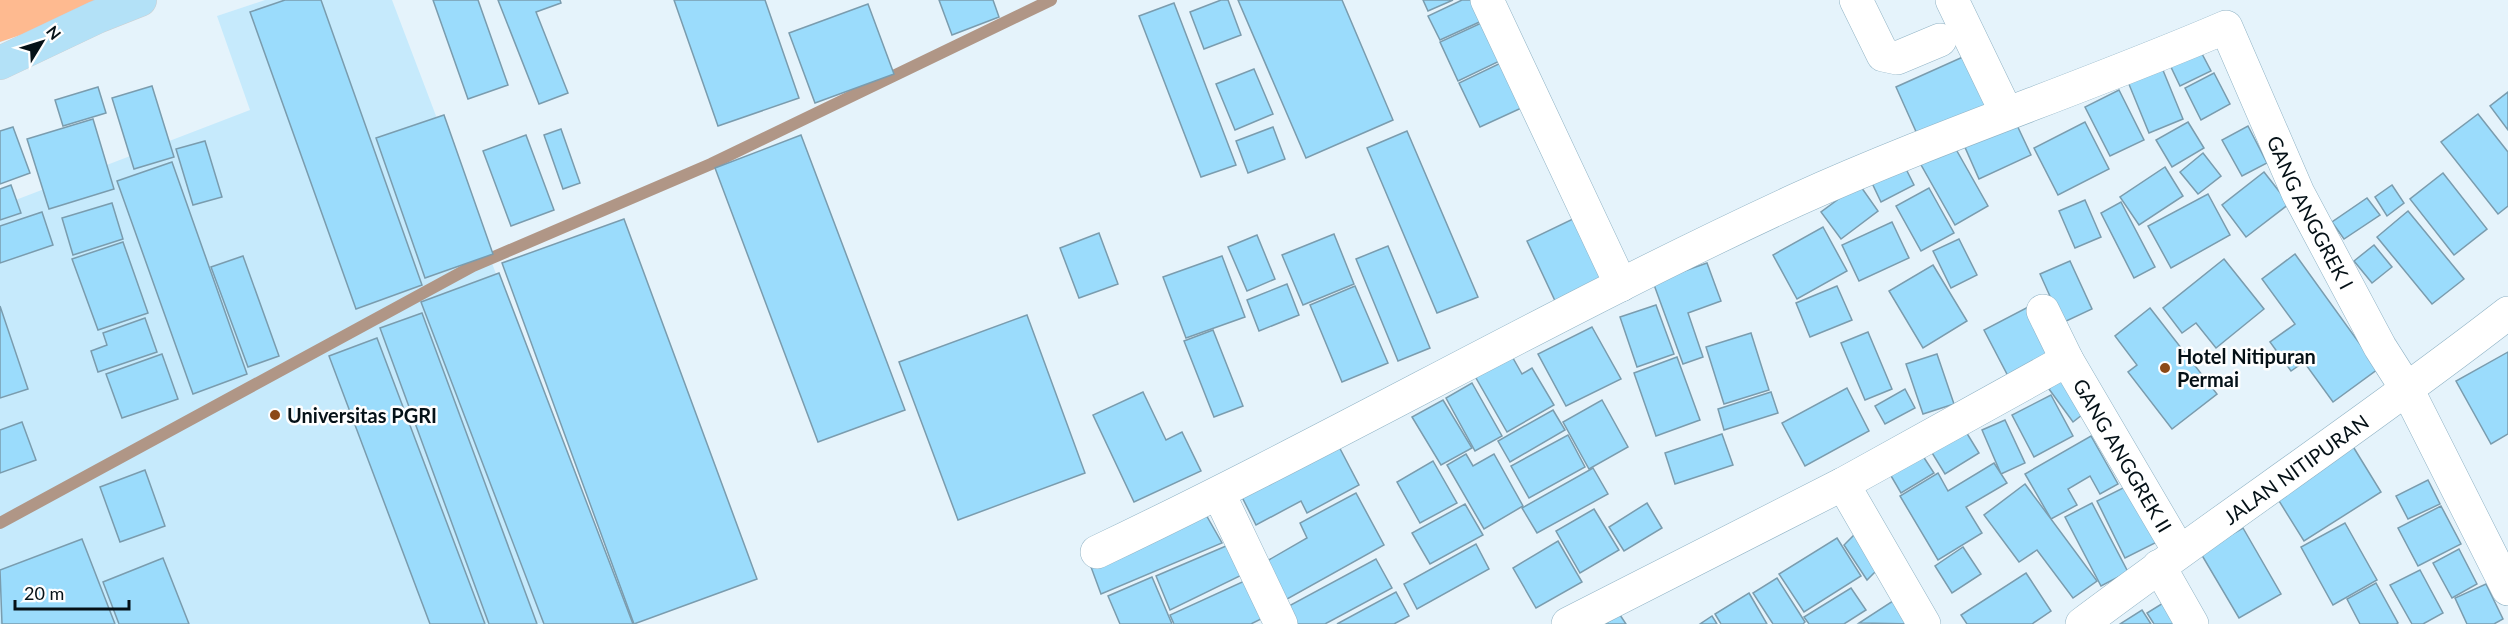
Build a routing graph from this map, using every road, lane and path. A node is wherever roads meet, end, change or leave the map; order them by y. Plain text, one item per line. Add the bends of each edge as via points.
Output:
1 (140, 0) edge
2 (1487, 0) edge
3 (1856, 0) edge
4 (1952, 0) edge
5 (1940, 40) dead end
6 (0, 63) edge
7 (2006, 112) junction
8 (1621, 285) junction
9 (2043, 311) dead end
10 (2508, 313) edge
11 (2067, 360) junction
12 (2408, 391) junction
13 (1843, 484) junction
14 (1219, 494) junction
15 (1098, 552) dead end
16 (2169, 559) junction
17 (2508, 589) edge
18 (1281, 624) edge
19 (1568, 624) edge
20 (1924, 624) edge
21 (2082, 624) edge
22 (2192, 624) edge

1 - 6 main road
2 - 8 street
3 - 5 street via 1883,55 1897,58
4 - 7 street
7 - 8 street via 1797,199
7 - 12 street, GANG ANGGREK I via 2226,27 2298,193
8 - 14 street via 1547,320
9 - 11 street, GANG ANGGREK II
10 - 12 street, JALAN NITIPURAN
11 - 13 street
11 - 16 street, GANG ANGGREK II
12 - 16 street, JALAN NITIPURAN
12 - 17 street, GANG ANGGREK I
13 - 19 street
13 - 20 street
14 - 15 street
14 - 18 street
16 - 21 street, JALAN NITIPURAN
16 - 22 street, GANG ANGGREK II

